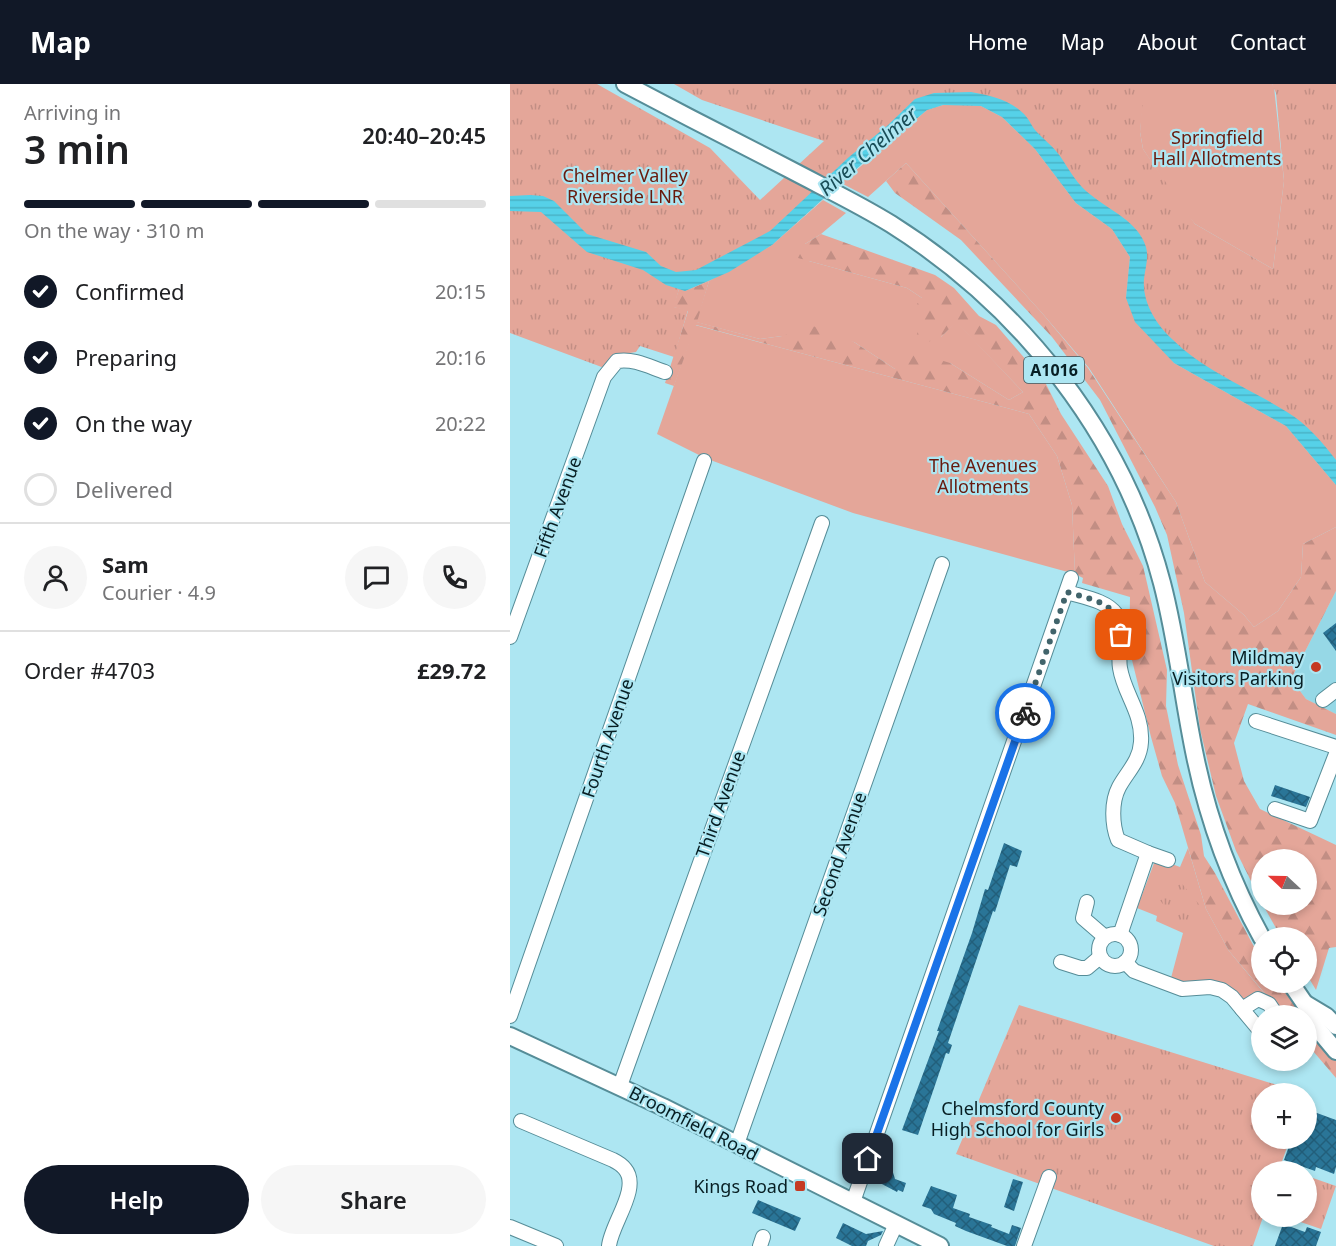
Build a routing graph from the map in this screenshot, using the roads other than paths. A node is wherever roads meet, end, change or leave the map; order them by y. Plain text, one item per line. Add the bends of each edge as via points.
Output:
1 (625, 84) edge
2 (665, 372) dead end
3 (704, 461) dead end
4 (822, 523) dead end
5 (942, 564) dead end
6 (1071, 578) dead end
7 (1067, 592) junction
8 (510, 637) edge
9 (1336, 690) edge
10 (1323, 700) dead end
11 (1256, 721) dead end
12 (1336, 747) edge
13 (1336, 754) edge
14 (1275, 809) dead end
15 (1148, 853) junction
16 (1168, 860) dead end
17 (1087, 902) dead end
18 (1257, 927) edge
19 (1120, 935) junction
20 (1105, 937) junction
21 (1100, 957) junction
22 (1061, 962) dead end
23 (1125, 962) junction
24 (1298, 993) edge
25 (1305, 1004) junction
26 (1270, 1005) edge
27 (1242, 1009) junction
28 (510, 1016) edge
29 (1251, 1020) edge
30 (1336, 1026) edge
31 (510, 1036) edge
32 (1336, 1051) edge
33 (620, 1086) junction
34 (520, 1121) dead end
35 (737, 1144) junction
36 (1049, 1177) dead end
37 (853, 1202) junction
38 (896, 1224) junction
39 (510, 1227) edge
40 (556, 1246) edge
41 (609, 1246) edge
42 (886, 1246) edge
43 (940, 1246) edge
44 (1024, 1246) edge

1 - 18 main road, A1016 via 873,213 971,282 1045,358 1096,430 1143,527 1162,583 1205,797 1231,872
2 - 8 street, Fifth Avenue via 623,360 617,361 604,377
3 - 28 street, Fourth Avenue
4 - 33 street, Third Avenue
5 - 35 street, Second Avenue
6 - 7 street
7 - 15 street via 1107,606 1120,623 1120,672 1139,717 1141,742 1138,759 1118,788 1113,829 1118,840
7 - 37 street
9 - 10 street
11 - 12 street
13 - 14 street via 1310,821
15 - 16 street
15 - 19 street
17 - 20 street via 1083,918
19 - 20 street
19 - 23 street via 1131,952
20 - 21 street via 1099,946
21 - 22 street via 1087,968
21 - 23 street via 1111,966
23 - 27 street via 1134,971 1182,989 1222,990
24 - 25 main road
25 - 30 main road
25 - 32 main road
26 - 27 street via 1258,999
27 - 29 street
31 - 33 main road, Broomfield Road
33 - 35 main road, Broomfield Road
34 - 41 street via 625,1168 630,1191
35 - 37 main road, Broomfield Road
36 - 44 street
37 - 38 main road, Broomfield Road
38 - 42 street
38 - 43 main road, Broomfield Road
39 - 40 street

